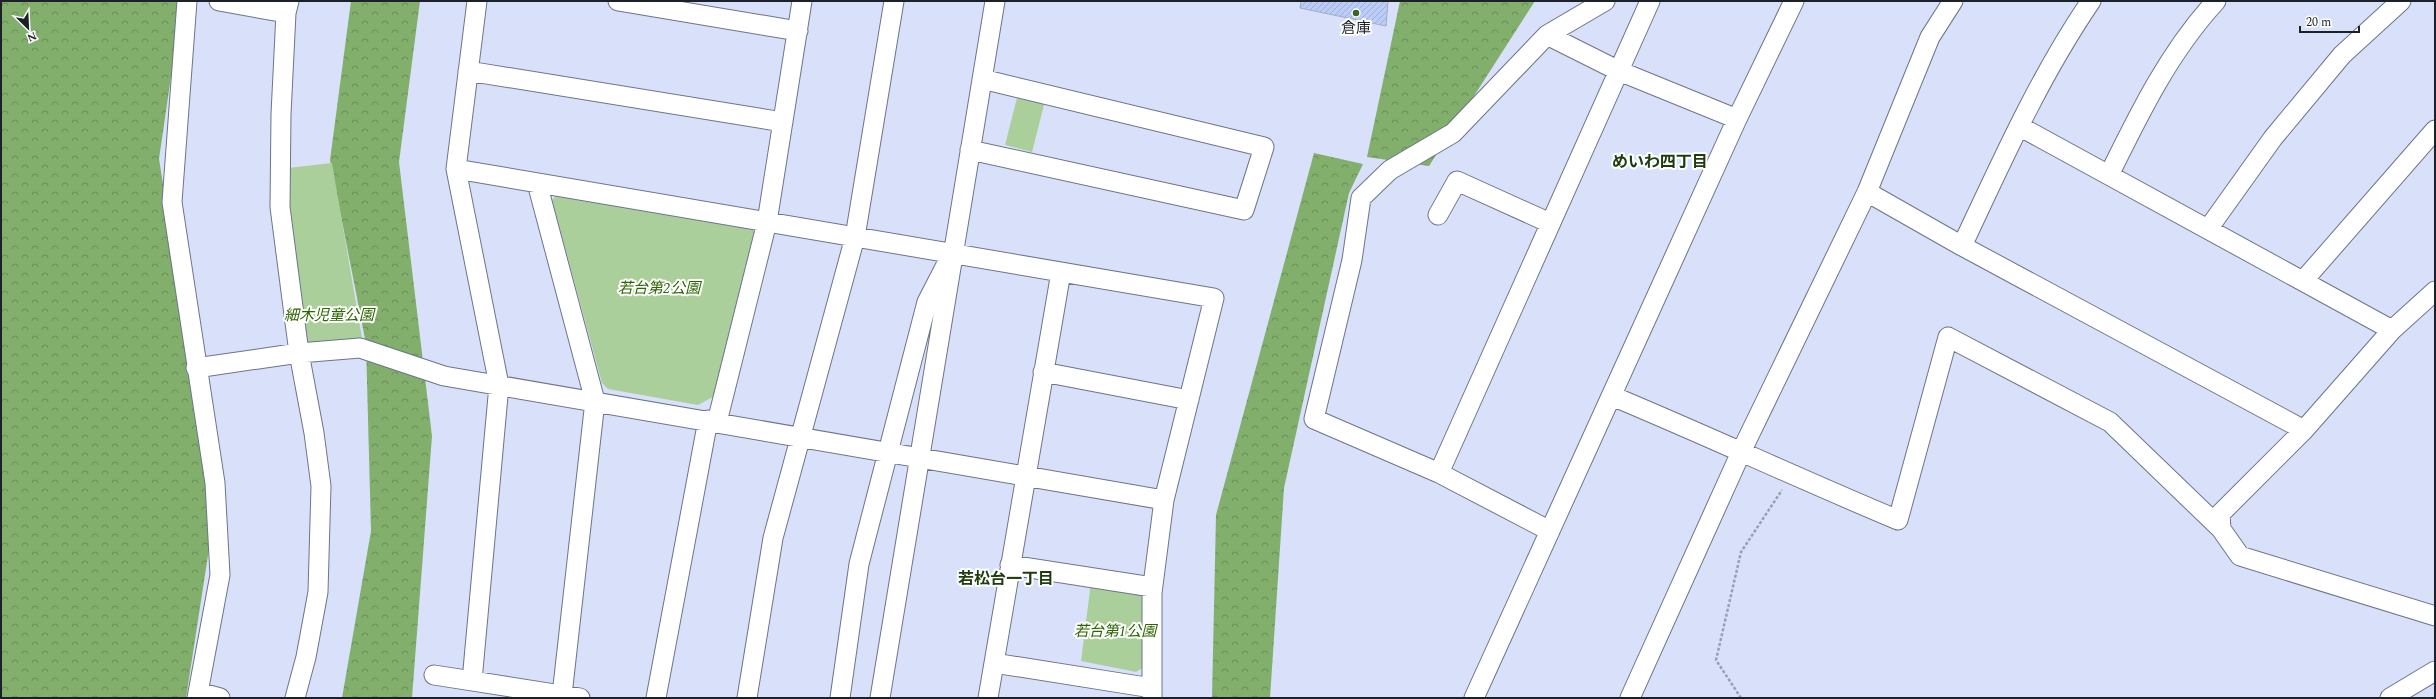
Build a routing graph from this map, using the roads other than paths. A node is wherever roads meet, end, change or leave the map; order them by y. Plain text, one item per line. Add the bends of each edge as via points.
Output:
1 (187, 1) edge
2 (220, 1) edge
3 (477, 1) edge
4 (618, 1) edge
5 (802, 1) edge
6 (894, 1) edge
7 (995, 1) edge
8 (1605, 1) edge
9 (1650, 1) edge
10 (1794, 1) edge
11 (1953, 1) edge
12 (2091, 1) edge
13 (2216, 1) edge
14 (2401, 1) edge
15 (288, 7) edge
16 (798, 31) junction
17 (1547, 35) junction
18 (468, 71) junction
19 (1619, 71) junction
20 (982, 79) junction
21 (1737, 119) junction
22 (783, 122) junction
23 (2019, 126) junction
24 (2435, 130) edge
25 (970, 150) junction
26 (456, 169) junction
27 (2109, 175) junction
28 (537, 183) junction
29 (1866, 192) junction
30 (1438, 215) dead end
31 (767, 222) junction
32 (1550, 223) junction
33 (2208, 229) junction
34 (855, 237) junction
35 (1962, 246) junction
36 (952, 253) junction
37 (1060, 272) junction
38 (2303, 281) junction
39 (2435, 291) edge
40 (2392, 330) junction
41 (299, 353) junction
42 (196, 368) junction
43 (1043, 372) junction
44 (499, 385) junction
45 (1612, 396) junction
46 (1189, 400) junction
47 (595, 401) junction
48 (713, 421) junction
49 (2304, 430) junction
50 (802, 436) junction
51 (1742, 450) junction
52 (889, 451) junction
53 (921, 457) junction
54 (1439, 473) junction
55 (1025, 475) junction
56 (1164, 500) junction
57 (2221, 529) junction
58 (1550, 530) junction
59 (1010, 565) junction
60 (1152, 587) junction
61 (2435, 616) edge
62 (994, 663) junction
63 (2435, 671) edge
64 (434, 674) dead end
65 (472, 681) junction
66 (494, 691) edge
67 (1152, 693) edge
68 (197, 695) edge
69 (571, 697) edge
70 (220, 698) edge
71 (295, 698) edge
72 (656, 698) edge
73 (747, 698) edge
74 (840, 698) edge
75 (880, 698) edge
76 (988, 698) edge
77 (1474, 698) edge
78 (1630, 698) edge
79 (2390, 698) edge

1 - 42 street via 172,202
2 - 15 street
3 - 18 street
4 - 16 street
5 - 16 street
6 - 34 street
7 - 20 street
8 - 17 street
9 - 19 street
10 - 21 street
11 - 29 street via 1930,37
12 - 23 street via 2069,32
13 - 27 street via 2176,51 2146,100
14 - 33 street via 2342,55 2273,138
15 - 41 street via 281,114 280,207
16 - 22 street
17 - 19 street
17 - 54 street via 1453,133 1390,170 1361,198 1352,260 1314,419
18 - 22 street
18 - 26 street
19 - 21 street
19 - 32 street
20 - 25 street
20 - 25 street via 1264,147 1244,210
21 - 45 street
22 - 31 street
23 - 27 street
23 - 35 street
24 - 38 street
25 - 36 street
26 - 28 street
26 - 44 street
27 - 33 street
28 - 31 street
28 - 47 street
29 - 35 street
29 - 51 street
30 - 32 street via 1457,181
31 - 34 street
31 - 48 street
32 - 54 street
33 - 38 street
34 - 36 street
34 - 50 street
35 - 49 street
36 - 37 street
36 - 52 street via 927,302
36 - 53 street
37 - 43 street
37 - 46 street via 1214,298
38 - 40 street
39 - 40 street
40 - 49 street
41 - 42 street
41 - 44 street via 360,348 444,376
41 - 71 street via 321,486 318,592 306,657
42 - 68 street via 215,483 220,575
43 - 46 street
43 - 55 street
44 - 47 street
44 - 65 street
45 - 51 street
45 - 58 street
46 - 56 street
47 - 48 street
47 - 69 street
48 - 50 street
48 - 72 street
49 - 57 street via 2220,514
50 - 52 street
50 - 73 street via 773,538
51 - 57 street via 1792,476 1898,520 1948,337 2110,422
51 - 78 street
52 - 53 street
52 - 74 street via 859,564
53 - 55 street
53 - 75 street
54 - 58 street
55 - 56 street
55 - 59 street
56 - 60 street
57 - 61 street via 2240,556
58 - 77 street
59 - 60 street
59 - 62 street
60 - 67 street
62 - 67 street
62 - 76 street
63 - 79 street
64 - 65 street
65 - 66 street
66 - 69 street
68 - 70 street

